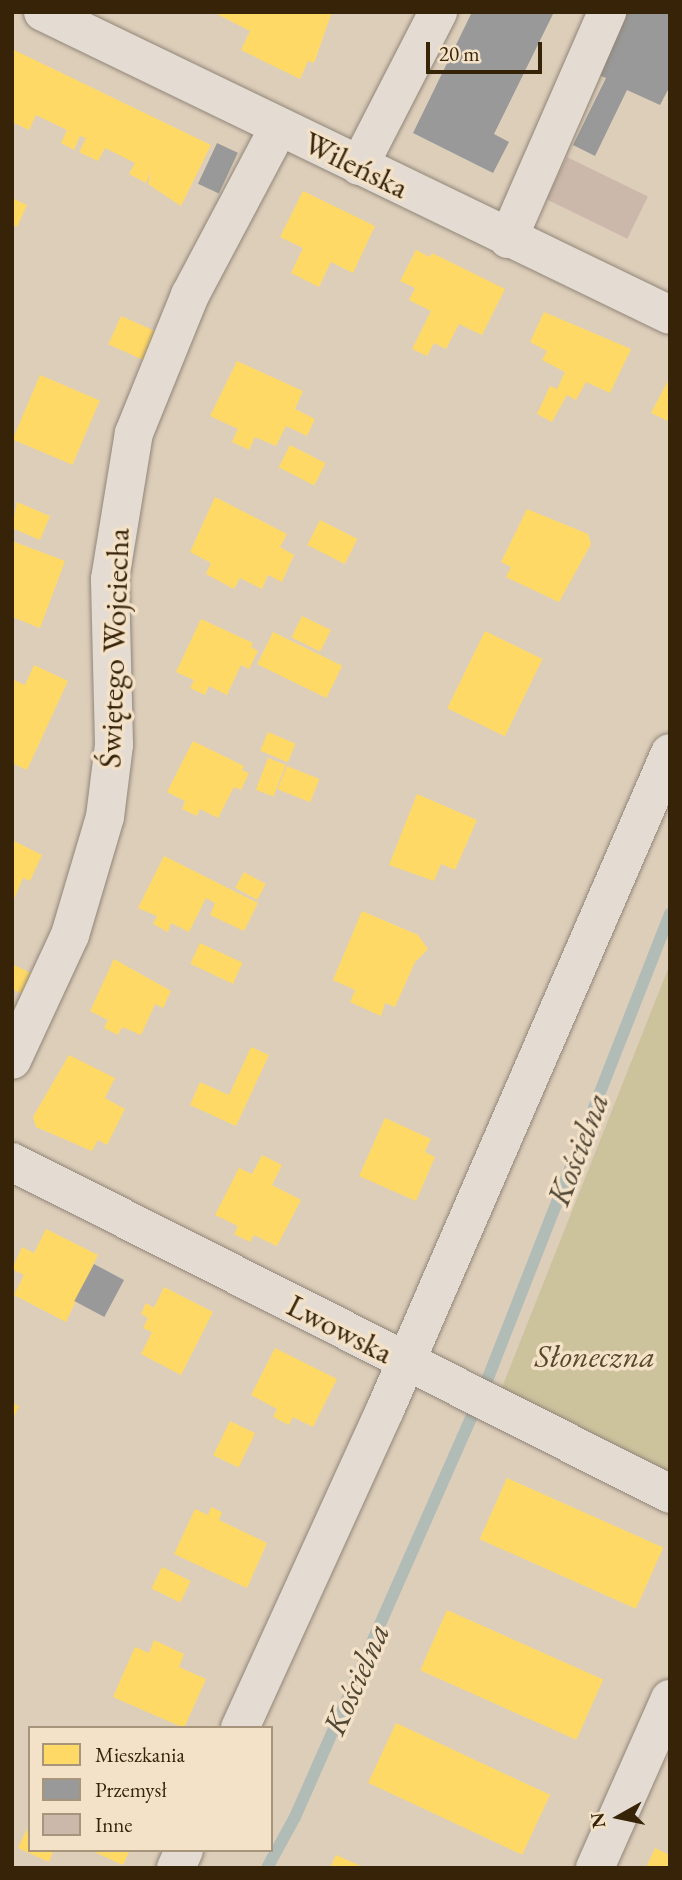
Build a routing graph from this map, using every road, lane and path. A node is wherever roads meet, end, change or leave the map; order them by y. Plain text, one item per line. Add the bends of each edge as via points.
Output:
1 (43, 12) edge
2 (438, 12) edge
3 (607, 12) edge
4 (279, 127) junction
5 (359, 166) junction
6 (508, 239) junction
7 (670, 315) edge
8 (670, 753) edge
9 (12, 1060) edge
10 (15, 1171) edge
11 (405, 1362) junction
12 (670, 1494) edge
13 (670, 1699) edge
14 (241, 1726) edge
15 (183, 1852) edge
16 (176, 1868) edge
17 (595, 1868) edge

1 - 4 street, Wileńska
2 - 5 street
3 - 6 street
4 - 5 street, Wileńska
4 - 9 street, Świętego Wojciecha via 190,295 134,433 110,579 114,746 105,817 70,935
5 - 6 street, Wileńska
6 - 7 street, Wileńska
8 - 11 street
10 - 11 street, Lwowska
11 - 12 street, Lwowska
11 - 14 street
13 - 17 street
15 - 16 street

